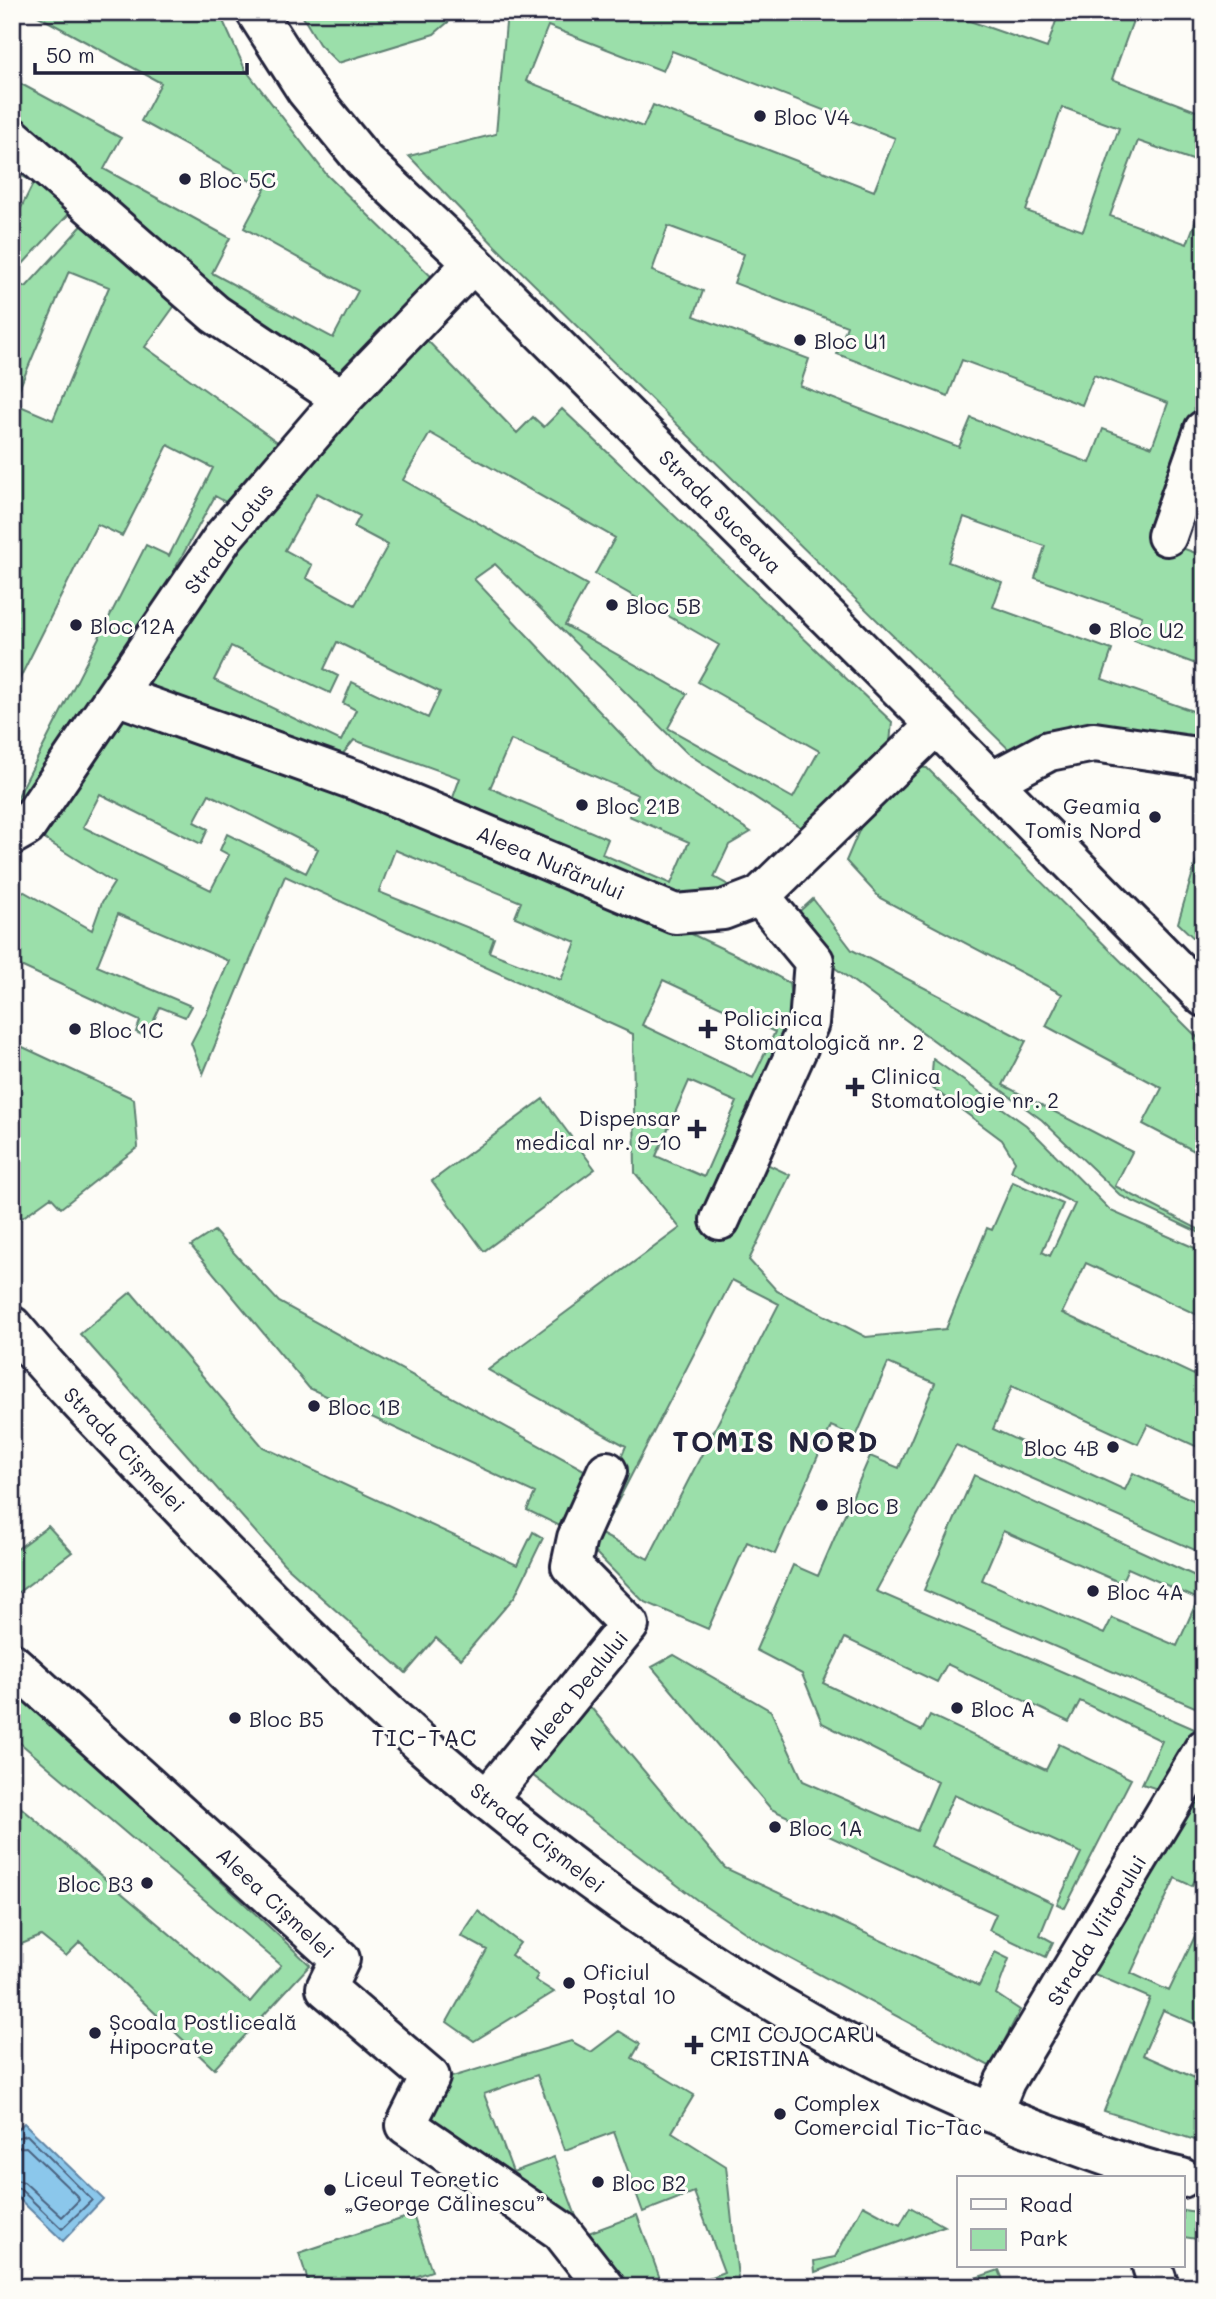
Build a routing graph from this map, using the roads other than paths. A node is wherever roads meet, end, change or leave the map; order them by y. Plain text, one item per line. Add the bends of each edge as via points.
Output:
1 (256, 12) edge
2 (12, 137) edge
3 (473, 263) junction
4 (342, 399) junction
5 (1204, 430) edge
6 (1167, 536) dead end
7 (116, 695) junction
8 (936, 725) junction
9 (1204, 758) edge
10 (991, 782) junction
11 (12, 835) edge
12 (760, 895) junction
13 (1204, 997) edge
14 (720, 1220) dead end
15 (12, 1326) edge
16 (607, 1471) dead end
17 (12, 1663) edge
18 (1204, 1749) edge
19 (487, 1800) junction
20 (992, 2113) junction
21 (1122, 2170) edge
22 (1168, 2176) edge
23 (1184, 2178) edge
24 (1204, 2183) edge
25 (1153, 2268) edge
26 (605, 2287) edge
27 (1159, 2287) edge

1 - 3 street, Strada Suceava via 306,90 364,161
2 - 4 street via 215,314
3 - 4 street, Strada Lotus
3 - 8 street, Strada Suceava
4 - 7 street, Strada Lotus via 224,536
5 - 6 street
7 - 11 street, Strada Lotus via 26,827
7 - 12 street, Aleea Nufărului via 360,782 675,914 723,910
8 - 10 street, Strada Suceava
8 - 12 street, Aleea Nufărului
9 - 10 street via 1094,742 1049,751
10 - 13 street, Strada Suceava
12 - 14 street via 814,961 809,1023
15 - 19 street, Strada Cișmelei via 285,1615
16 - 19 street, Aleea Dealului via 577,1538 571,1566 629,1625
17 - 26 street, Aleea Cișmelei via 340,1959 326,1988 430,2077 406,2125 561,2231
18 - 20 street, Strada Viitorului via 1012,2070
19 - 20 street, Strada Cișmelei via 608,1892 753,1988 894,2068
20 - 21 street, Strada Cișmelei
21 - 22 street, Strada Cișmelei
23 - 24 street, Strada Cișmelei
25 - 27 street

